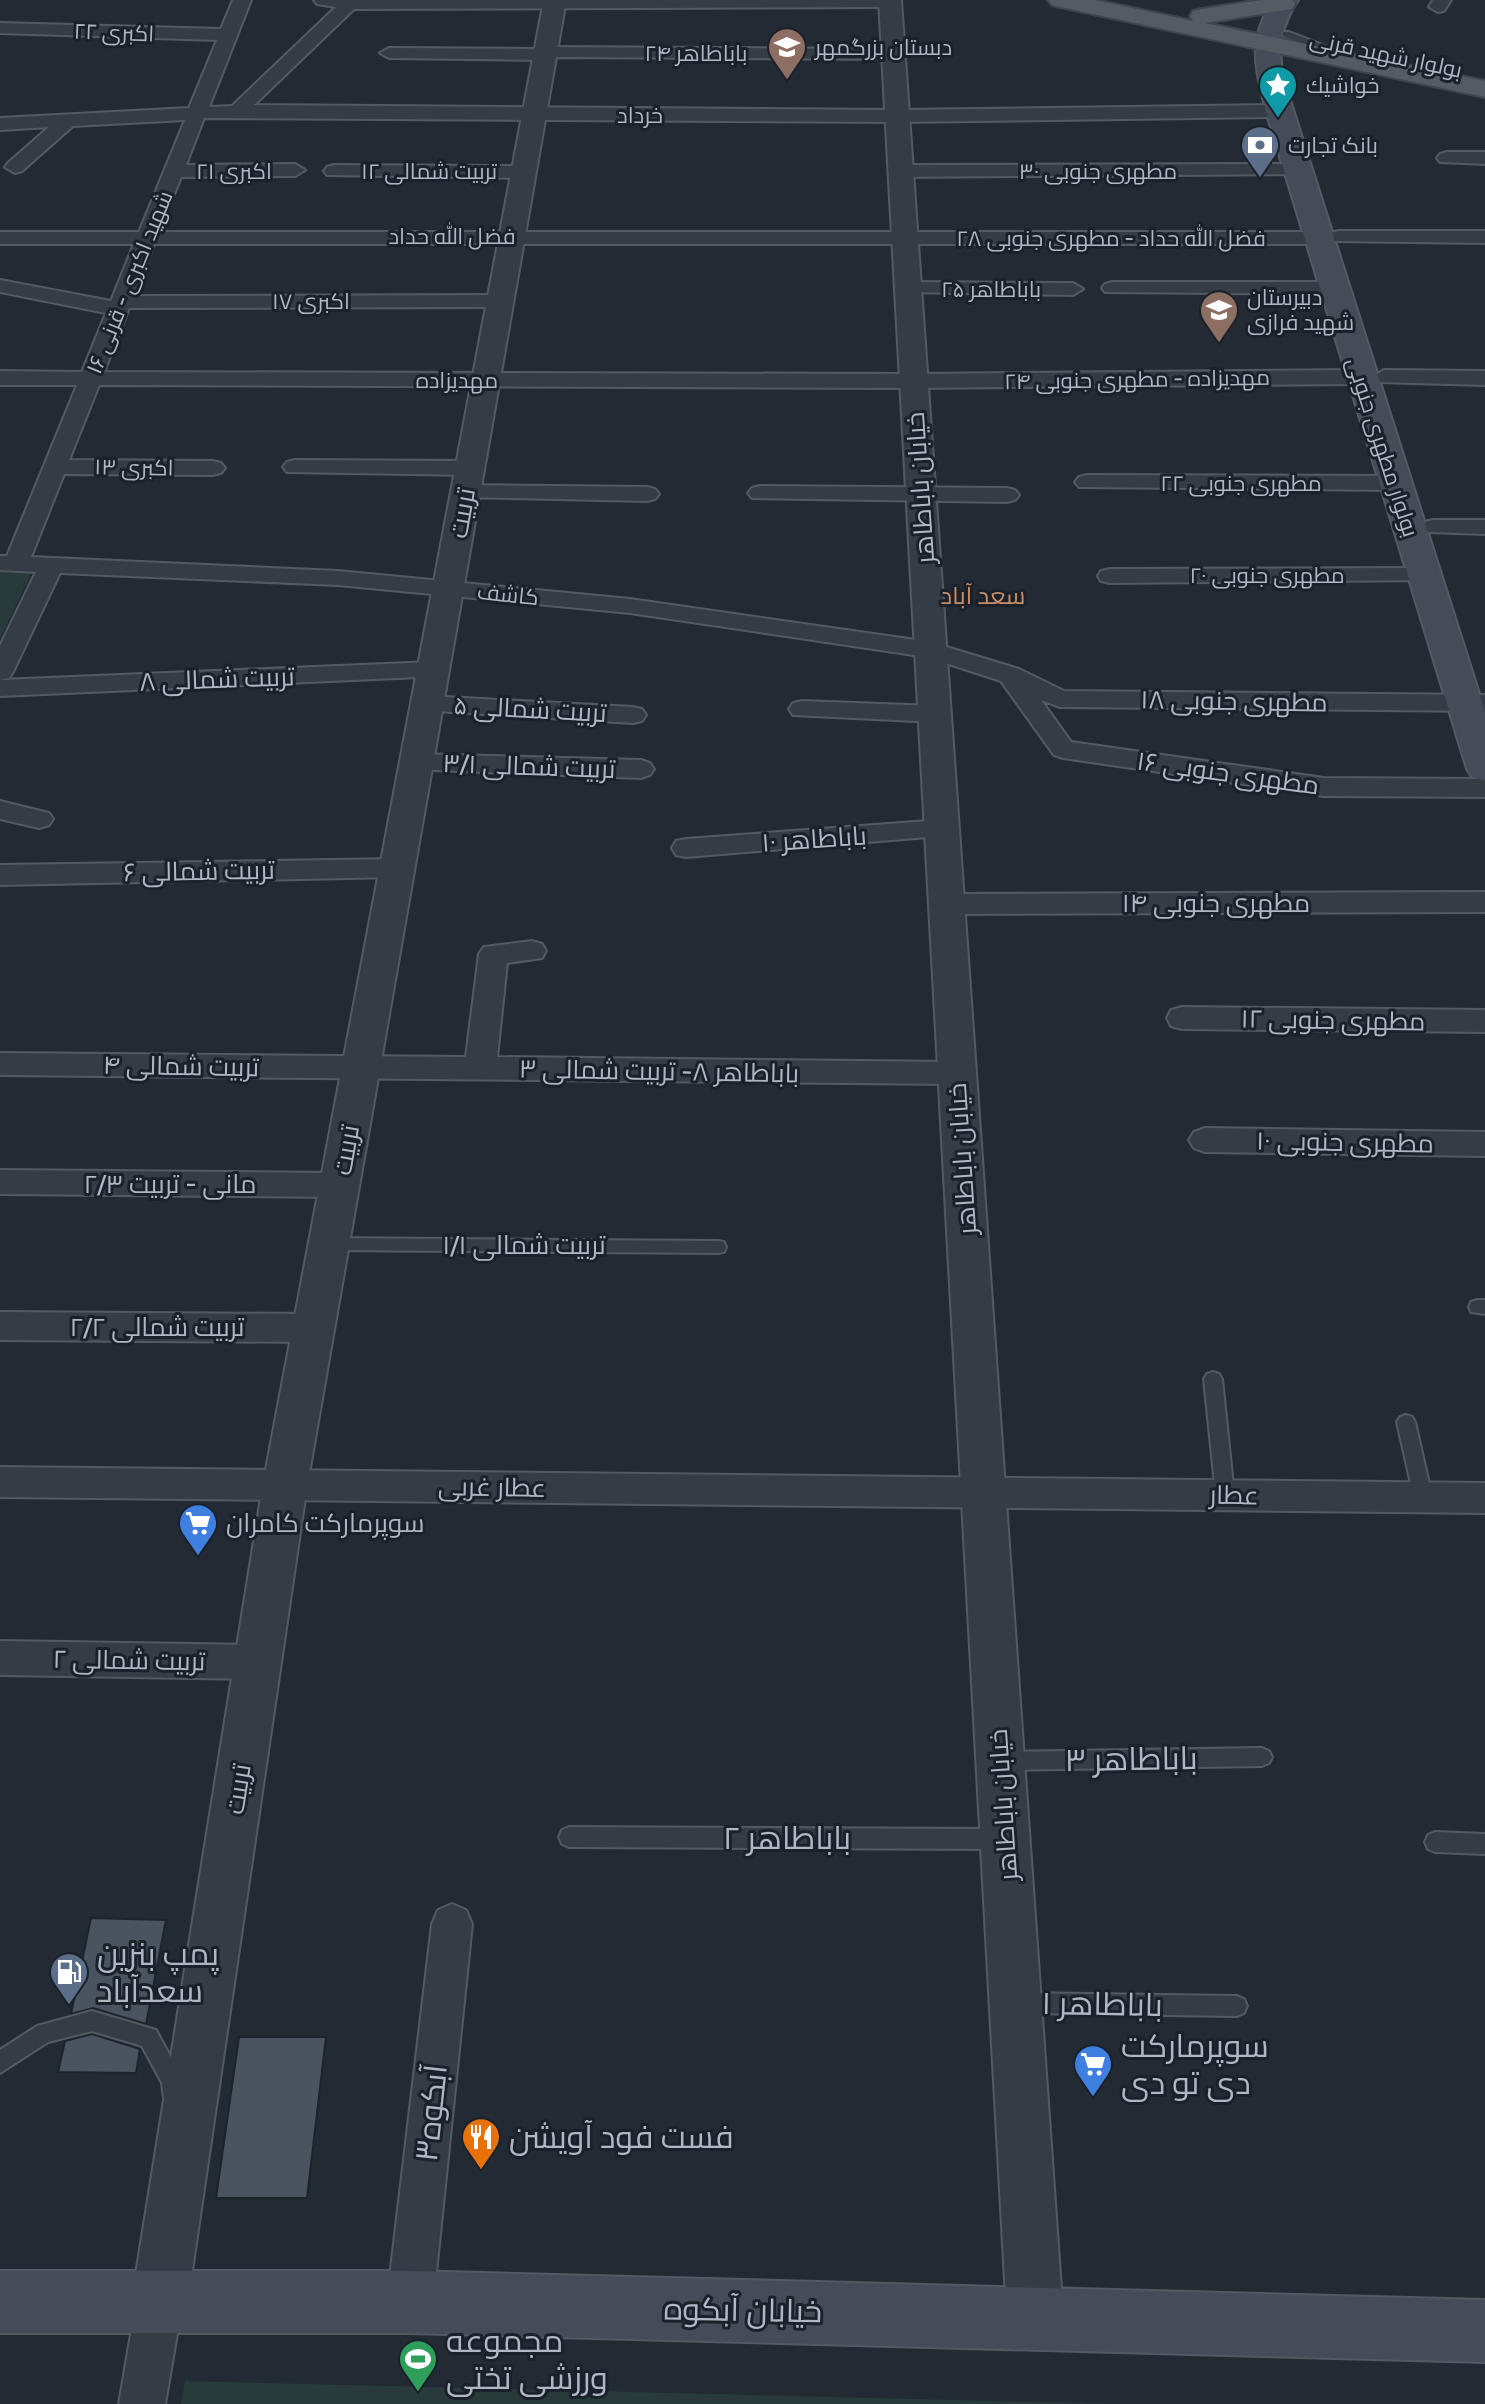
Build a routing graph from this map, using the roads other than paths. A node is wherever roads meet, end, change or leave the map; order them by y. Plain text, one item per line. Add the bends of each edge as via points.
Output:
1 (242, 0) edge
2 (323, 0) edge
3 (1060, 0) edge
4 (1123, 0) edge
5 (890, 1) edge
6 (555, 2) edge
7 (349, 4) junction
8 (1206, 25) junction
9 (0, 28) edge
10 (1284, 32) edge
11 (227, 35) junction
12 (389, 53) dead end
13 (546, 54) junction
14 (893, 54) junction
15 (1355, 55) junction
16 (1485, 75) edge
17 (1485, 82) edge
18 (1485, 89) edge
19 (237, 111) junction
20 (1279, 111) junction
21 (196, 114) junction
22 (535, 115) junction
23 (897, 116) junction
24 (68, 120) junction
25 (0, 124) edge
26 (1447, 158) dead end
27 (1485, 158) edge
28 (15, 167) dead end
29 (295, 170) dead end
30 (1296, 170) junction
31 (173, 171) junction
32 (334, 171) dead end
33 (900, 171) junction
34 (524, 172) junction
35 (513, 236) junction
36 (905, 237) junction
37 (1485, 237) edge
38 (0, 238) edge
39 (1328, 238) junction
40 (146, 239) junction
41 (0, 286) edge
42 (908, 288) junction
43 (1112, 288) dead end
44 (1333, 288) junction
45 (1073, 289) dead end
46 (501, 301) junction
47 (119, 305) junction
48 (1372, 377) junction
49 (0, 378) edge
50 (1485, 378) edge
51 (90, 379) junction
52 (486, 380) junction
53 (914, 381) junction
54 (55, 467) junction
55 (295, 467) dead end
56 (213, 468) dead end
57 (468, 480) junction
58 (1087, 482) dead end
59 (1394, 483) junction
60 (760, 493) dead end
61 (647, 494) dead end
62 (921, 494) junction
63 (1007, 495) dead end
64 (1433, 527) junction
65 (1485, 527) edge
66 (8, 564) edge
67 (51, 566) junction
68 (1424, 575) junction
69 (1110, 576) dead end
70 (448, 588) junction
71 (930, 650) junction
72 (433, 670) junction
73 (0, 672) edge
74 (1010, 675) junction
75 (0, 688) edge
76 (1478, 697) edge
77 (427, 704) junction
78 (802, 709) dead end
79 (935, 714) junction
80 (633, 715) dead end
81 (416, 763) junction
82 (641, 769) dead end
83 (1485, 769) edge
84 (1485, 788) edge
85 (0, 810) edge
86 (39, 819) dead end
87 (942, 829) junction
88 (686, 848) dead end
89 (397, 868) junction
90 (0, 875) edge
91 (1485, 902) edge
92 (946, 904) junction
93 (532, 951) dead end
94 (1182, 1018) dead end
95 (1485, 1021) edge
96 (0, 1064) edge
97 (361, 1068) junction
98 (480, 1069) junction
99 (957, 1073) junction
100 (1205, 1140) dead end
101 (1485, 1144) edge
102 (0, 1182) edge
103 (340, 1185) junction
104 (329, 1244) junction
105 (718, 1247) dead end
106 (0, 1326) edge
107 (314, 1328) junction
108 (1213, 1379) dead end
109 (1406, 1422) dead end
110 (0, 1482) edge
111 (285, 1485) junction
112 (983, 1493) junction
113 (1225, 1495) junction
114 (1423, 1497) junction
115 (1485, 1498) edge
116 (0, 1658) edge
117 (258, 1662) junction
118 (1262, 1757) dead end
119 (1000, 1761) junction
120 (569, 1837) dead end
121 (1005, 1839) junction
122 (1435, 1842) dead end
123 (1485, 1844) edge
124 (452, 1924) dead end
125 (1015, 2003) junction
126 (1237, 2006) dead end
127 (0, 2062) edge
128 (0, 2302) edge
129 (410, 2302) junction
130 (159, 2305) junction
131 (1035, 2317) junction
132 (1485, 2331) edge
133 (142, 2404) edge

1 - 11 street, شهید اکبری - قرنی ۱۶
2 - 7 street
3 - 8 main road
4 - 8 main road
5 - 6 street
5 - 14 street, خیابان باباطاهر
6 - 7 street
6 - 13 street, تربیت
7 - 19 street
8 - 10 main road, بولوار شهید قرنی
8 - 10 main road via 1244,50
9 - 11 street, اکبری ۲۲
10 - 15 main road, بولوار شهید قرنی
10 - 15 main road via 1325,65
10 - 17 lane via 1321,48
10 - 20 main road, بولوار مطهری جنوبی
10 - 39 main road, بولوار مطهری جنوبی
11 - 21 street, شهید اکبری - قرنی ۱۶
12 - 13 street, باباطاهر ۲۴
13 - 14 street, باباطاهر ۲۴
13 - 22 street, تربیت
14 - 23 street, خیابان باباطاهر
15 - 16 main road, بولوار شهید قرنی
15 - 18 main road, بولوار شهید قرنی
19 - 21 street, خرداد
19 - 22 street, خرداد
20 - 23 street, خرداد
20 - 30 main road, بولوار مطهری جنوبی
21 - 24 street, خرداد
21 - 31 street, شهید اکبری - قرنی ۱۶
22 - 23 street, خرداد
22 - 34 street, تربیت
23 - 33 street, خیابان باباطاهر
24 - 25 street, خرداد
24 - 28 street
26 - 27 street
29 - 31 street, اکبری ۲۱
30 - 33 street, مطهری جنوبی ۳۰
30 - 39 main road, بولوار مطهری جنوبی
31 - 40 street, شهید اکبری - قرنی ۱۶
32 - 34 street, تربیت شمالی ۱۲
33 - 36 street, خیابان باباطاهر
34 - 35 street, تربیت
35 - 36 street, فضل الله حداد
35 - 40 street, فضل الله حداد
35 - 46 street, تربیت
36 - 39 street, فضل الله حداد - مطهری جنوبی ۲۸
36 - 42 street, خیابان باباطاهر
37 - 39 street, فضل الله حداد - مطهری جنوبی ۲۸
38 - 40 street, فضل الله حداد
39 - 44 main road, بولوار مطهری جنوبی
39 - 48 main road, بولوار مطهری جنوبی
40 - 47 street, شهید اکبری - قرنی ۱۶
41 - 47 street, اکبری ۱۷
42 - 45 street, باباطاهر ۲۵
42 - 53 street, خیابان باباطاهر
43 - 44 street
44 - 48 main road, بولوار مطهری جنوبی
46 - 47 street, اکبری ۱۷
46 - 52 street, تربیت
47 - 51 street, شهید اکبری - قرنی ۱۶
48 - 50 street, مهدیزاده - مطهری جنوبی ۲۴
48 - 53 street, مهدیزاده - مطهری جنوبی ۲۴
48 - 59 main road, بولوار مطهری جنوبی
48 - 64 main road, بولوار مطهری جنوبی
49 - 51 street, مهدیزاده
51 - 52 street, مهدیزاده
51 - 54 street, شهید اکبری - قرنی ۱۶
52 - 53 street, مهدیزاده
52 - 57 street, تربیت
53 - 62 street, خیابان باباطاهر
54 - 56 street, اکبری ۱۳
54 - 66 street, شهید اکبری - قرنی ۱۶
55 - 57 street
57 - 61 street
57 - 70 street, تربیت
58 - 59 street, مطهری جنوبی ۲۲
59 - 68 main road, بولوار مطهری جنوبی
60 - 62 street
62 - 63 street
62 - 71 street, خیابان باباطاهر
64 - 65 street
64 - 76 main road, بولوار مطهری جنوبی
66 - 67 street, کاشف
67 - 70 street, کاشف
67 - 73 street
68 - 69 street, مطهری جنوبی ۲۰
68 - 76 main road, بولوار مطهری جنوبی
70 - 71 street, کاشف via 630,606
70 - 72 street, تربیت
71 - 74 street, کاشف
71 - 79 street, خیابان باباطاهر
72 - 75 street, تربیت شمالی ۸
72 - 77 street, تربیت
74 - 76 street, مطهری جنوبی ۱۸ via 1060,699
74 - 84 street, مطهری جنوبی ۱۶ via 1063,749 1324,787
76 - 83 main road, بولوار مطهری جنوبی
77 - 80 street, تربیت شمالی ۵
77 - 81 street, تربیت
78 - 79 street
79 - 87 street, خیابان باباطاهر
81 - 82 street, تربیت شمالی ۳/۱
81 - 89 street, تربیت
85 - 86 street
87 - 88 street, باباطاهر ۱۰
87 - 92 street, خیابان باباطاهر
89 - 90 street, تربیت شمالی ۶
89 - 97 street, تربیت
91 - 92 street, مطهری جنوبی ۱۴
92 - 99 street, خیابان باباطاهر
93 - 98 street via 494,954
94 - 95 street, مطهری جنوبی ۱۲
96 - 97 street, تربیت شمالی ۴
97 - 98 street, باباطاهر ۸- تربیت شمالی ۳
97 - 103 street, تربیت
98 - 99 street, باباطاهر ۸- تربیت شمالی ۳
99 - 112 street, خیابان باباطاهر
100 - 101 street, مطهری جنوبی ۱۰
102 - 103 street, مانی - تربیت ۲/۳
103 - 104 street, تربیت
104 - 105 lane, تربیت شمالی ۱/۱
104 - 107 street, تربیت
106 - 107 street, تربیت شمالی ۲/۲
107 - 111 street, تربیت
108 - 113 lane
109 - 114 lane
110 - 111 street, عطار غربی
111 - 112 street, عطار غربی
111 - 117 street, تربیت
112 - 113 street, عطار
112 - 119 street, خیابان باباطاهر
113 - 114 street, عطار
114 - 115 street, عطار
116 - 117 street, تربیت شمالی ۲
117 - 130 street, تربیت
118 - 119 lane, باباطاهر ۳
119 - 121 street, خیابان باباطاهر
120 - 121 lane, باباطاهر ۲
121 - 125 street, خیابان باباطاهر
122 - 123 lane
124 - 129 street, آبکوه۳
125 - 126 lane, باباطاهر ۱
125 - 131 street, خیابان باباطاهر
127 - 130 lane via 44,2033 92,2021 149,2037 173,2082
128 - 130 main road, خیابان آبکوه
129 - 130 main road, خیابان آبکوه
129 - 131 main road, خیابان آبکوه
130 - 133 street
131 - 132 main road, خیابان آبکوه

